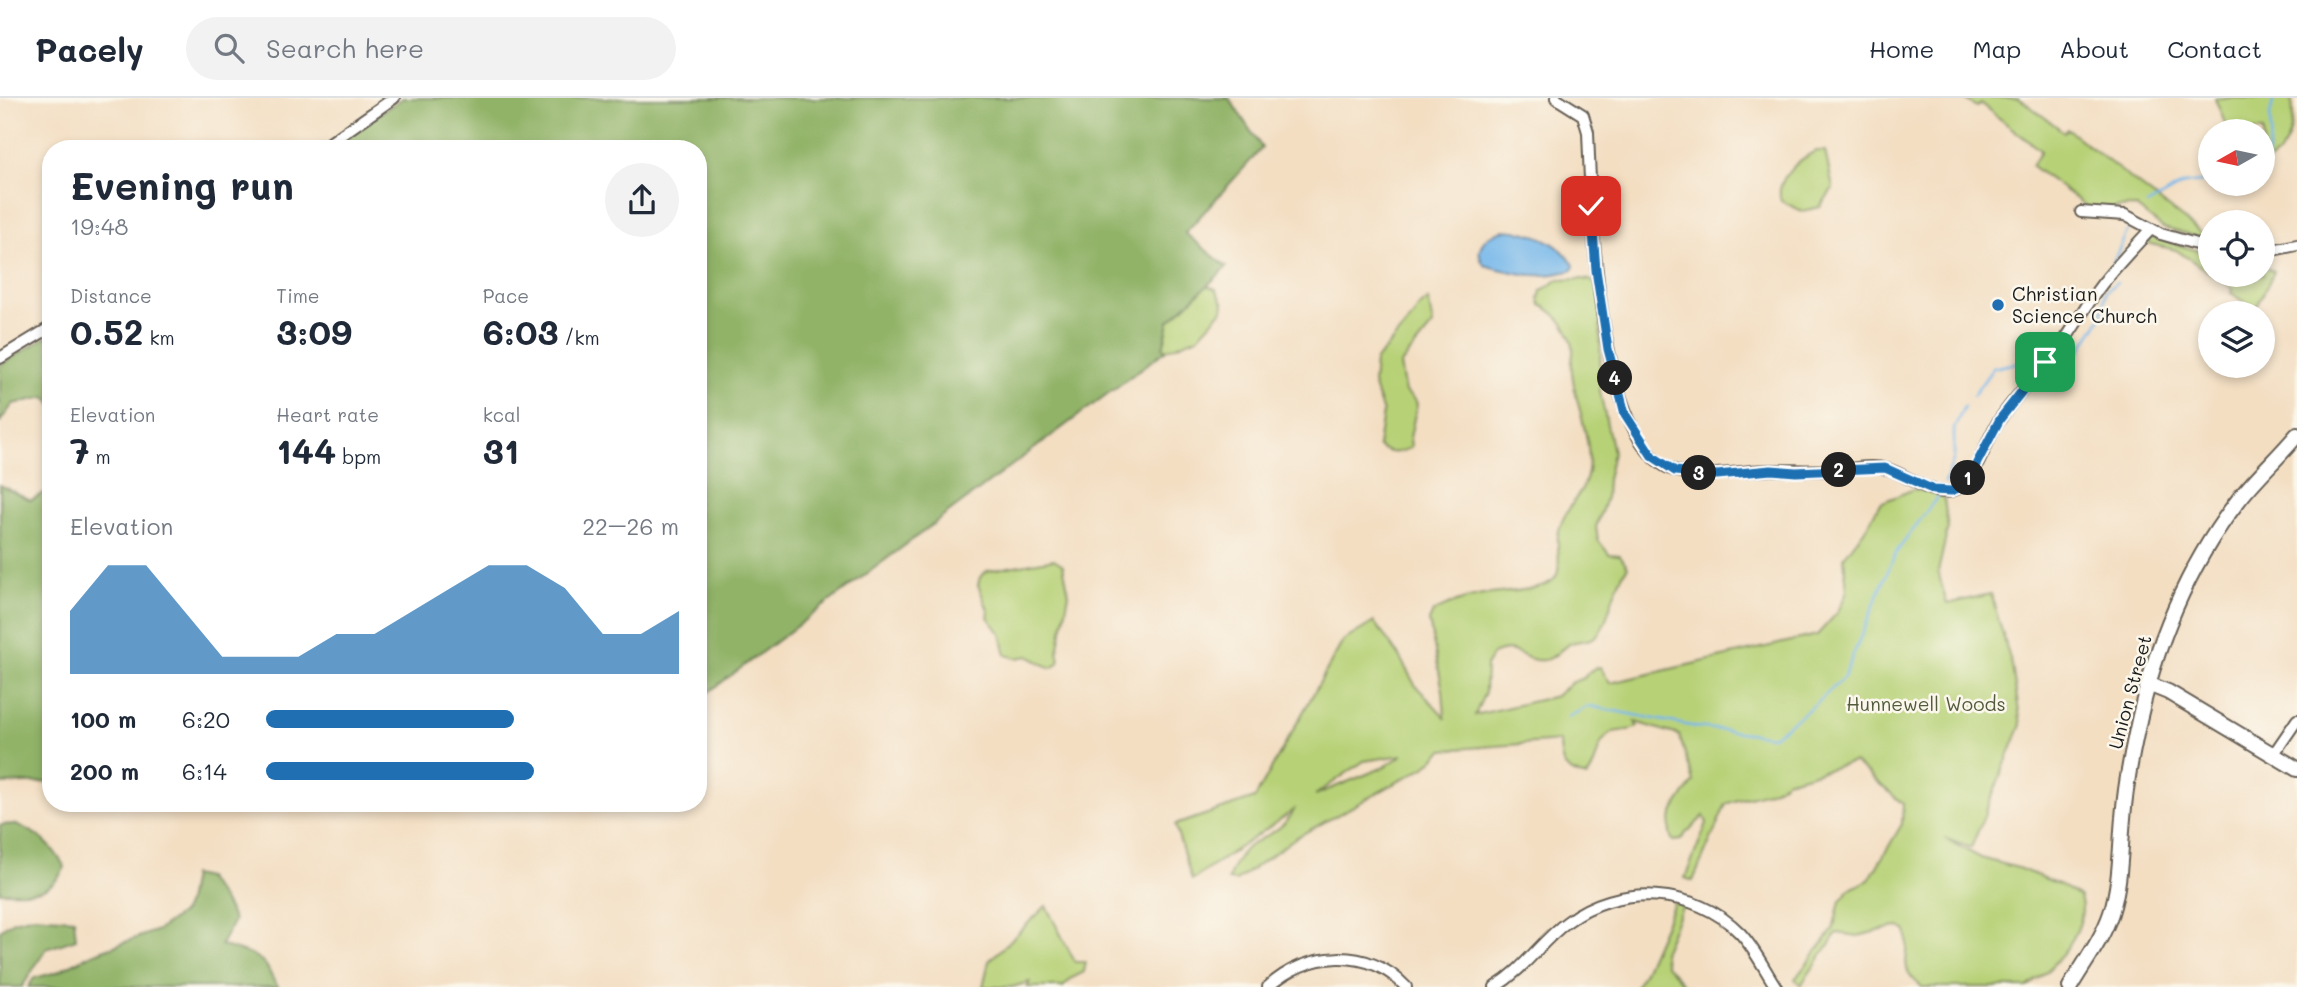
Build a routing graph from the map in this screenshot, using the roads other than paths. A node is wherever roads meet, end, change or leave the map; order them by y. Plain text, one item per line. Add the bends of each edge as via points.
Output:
1 (394, 98) edge
2 (1556, 98) edge
3 (334, 140) edge
4 (2081, 212) dead end
5 (2151, 229) junction
6 (2198, 245) edge
7 (2297, 245) edge
8 (2275, 250) edge
9 (42, 332) edge
10 (0, 358) edge
11 (2297, 435) edge
12 (2148, 684) junction
13 (2297, 720) edge
14 (2273, 755) junction
15 (2297, 769) edge
16 (1268, 987) edge
17 (1406, 987) edge
18 (1495, 987) edge
19 (1776, 987) edge
20 (2070, 987) edge

1 - 3 street
2 - 5 street via 1583,115 1588,132 1596,270 1608,349 1625,414 1652,456 1675,471 1717,475 1885,468 1934,490 1958,488 1969,478 2000,419 2029,380 2064,340 2103,282
4 - 5 street via 2118,213
5 - 6 street
7 - 8 street
9 - 10 street
11 - 12 street, Union Street via 2238,500 2203,552 2168,625
12 - 14 street
12 - 20 street, Union Street via 2126,791 2114,901 2105,928
13 - 14 street
14 - 15 street
16 - 17 street via 1302,965 1340,957 1376,965
18 - 19 street via 1581,913 1614,900 1652,895 1690,902 1723,919 1749,943

